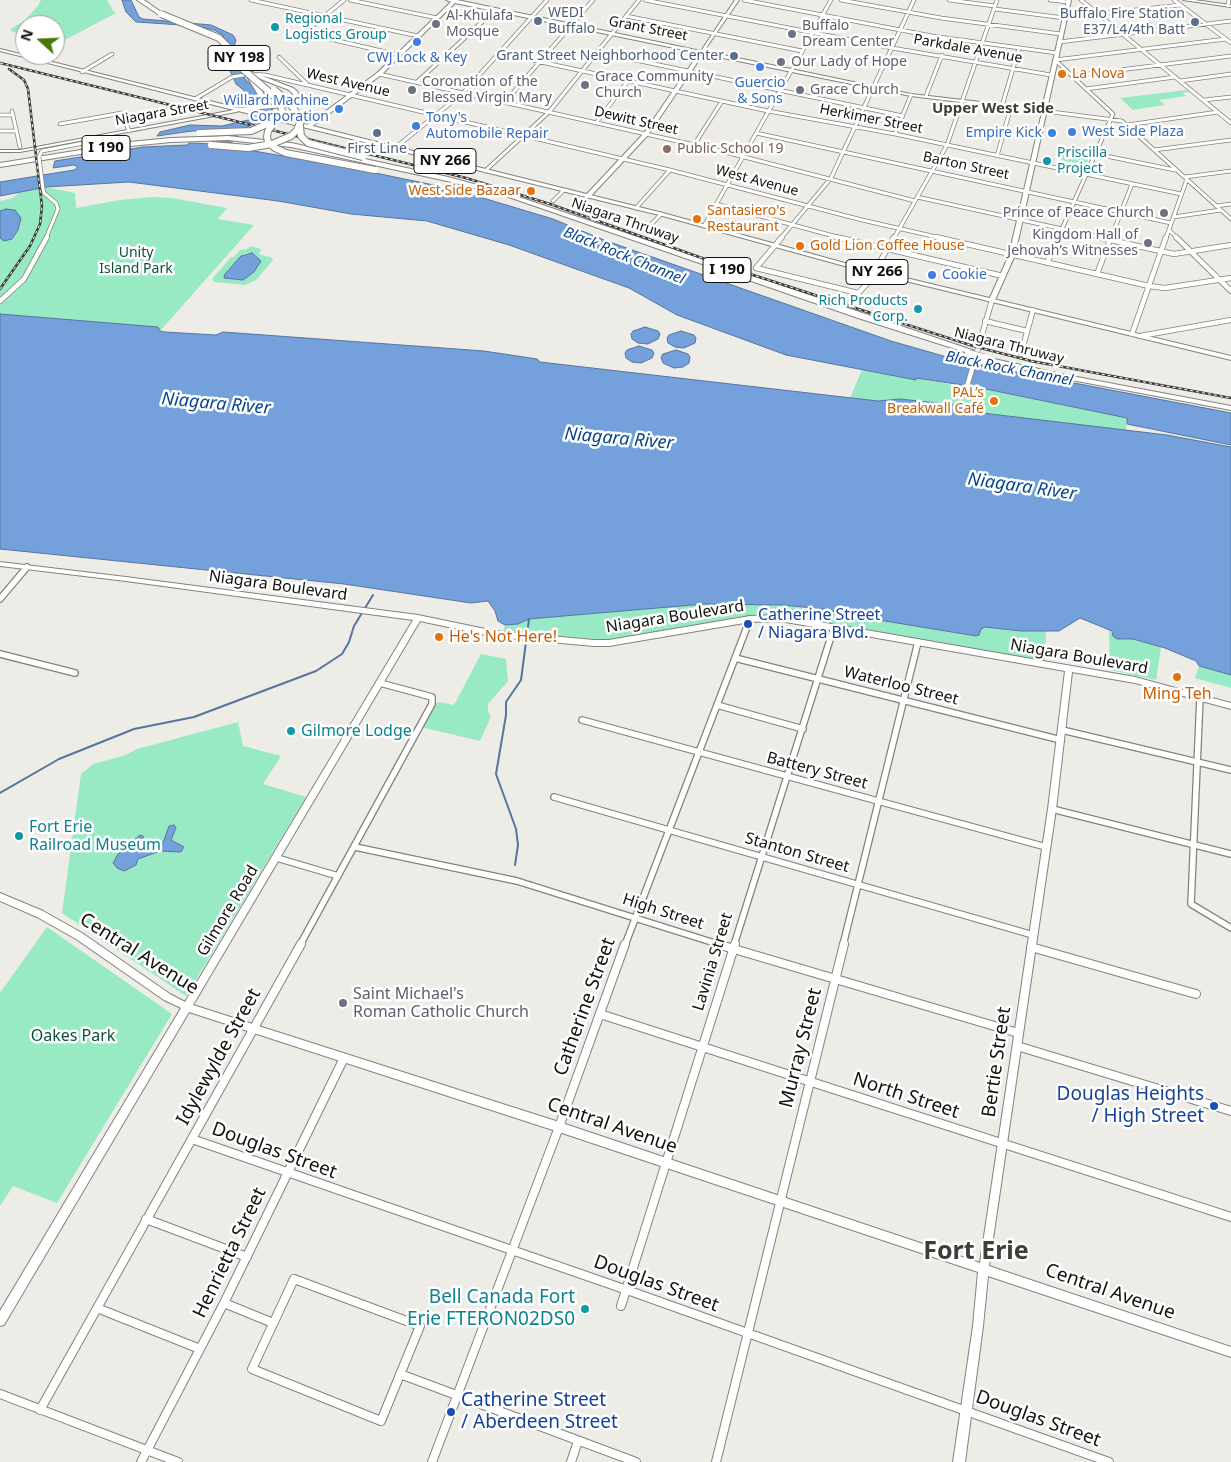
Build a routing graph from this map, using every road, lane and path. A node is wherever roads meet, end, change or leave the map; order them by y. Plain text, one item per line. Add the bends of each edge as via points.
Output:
1 (140, 0) edge
2 (145, 0) edge
3 (251, 0) edge
4 (344, 0) edge
5 (350, 0) edge
6 (448, 0) edge
7 (547, 0) edge
8 (593, 0) edge
9 (639, 0) edge
10 (646, 0) edge
11 (737, 0) edge
12 (744, 0) edge
13 (831, 0) edge
14 (842, 0) edge
15 (914, 0) edge
16 (949, 0) edge
17 (997, 0) edge
18 (1050, 0) edge
19 (1080, 0) edge
20 (1174, 0) edge
21 (1185, 0) edge
22 (1229, 0) edge
23 (455, 1) edge
24 (1069, 1) edge
25 (1180, 5) junction
26 (1230, 6) edge
27 (995, 7) junction
28 (495, 10) junction
29 (908, 12) junction
30 (162, 13) junction
31 (1099, 14) junction
32 (823, 15) junction
33 (325, 16) junction
34 (626, 16) junction
35 (726, 16) junction
36 (531, 17) junction
37 (437, 18) junction
38 (1064, 18) junction
39 (1231, 21) edge
40 (1206, 24) junction
41 (572, 25) junction
42 (988, 25) junction
43 (900, 30) junction
44 (612, 33) junction
45 (812, 33) junction
46 (714, 34) junction
47 (1061, 34) junction
48 (1123, 34) junction
49 (418, 36) junction
50 (1226, 39) junction
51 (1059, 42) junction
52 (982, 43) junction
53 (1231, 43) edge
54 (892, 48) junction
55 (1020, 48) junction
56 (1141, 49) junction
57 (802, 51) junction
58 (0, 52) edge
59 (597, 52) junction
60 (702, 52) junction
61 (499, 53) junction
62 (1056, 53) junction
63 (112, 54) dead end
64 (399, 54) junction
65 (942, 55) junction
66 (1231, 56) edge
67 (279, 57) dead end
68 (1055, 60) junction
69 (977, 61) junction
70 (540, 62) junction
71 (1160, 65) junction
72 (1014, 68) junction
73 (791, 70) junction
74 (582, 71) junction
75 (689, 71) junction
76 (82, 72) junction
77 (248, 74) junction
78 (379, 74) junction
79 (1231, 74) edge
80 (1052, 75) junction
81 (1072, 76) junction
82 (1176, 77) junction
83 (628, 81) junction
84 (1180, 81) junction
85 (417, 82) junction
86 (308, 85) junction
87 (874, 87) junction
88 (1086, 89) junction
89 (780, 90) junction
90 (675, 91) junction
91 (462, 93) junction
92 (911, 94) junction
93 (351, 95) junction
94 (926, 96) junction
95 (1231, 96) edge
96 (195, 99) junction
97 (1204, 100) junction
98 (722, 101) junction
99 (963, 101) junction
100 (505, 102) junction
101 (1002, 106) junction
102 (1011, 107) junction
103 (864, 108) junction
104 (240, 110) junction
105 (262, 110) junction
106 (768, 111) junction
107 (1044, 111) junction
108 (549, 112) junction
109 (1218, 112) junction
110 (0, 115) edge
111 (436, 115) junction
112 (280, 116) junction
113 (902, 116) junction
114 (1111, 119) junction
115 (300, 123) junction
116 (596, 123) junction
117 (1231, 123) edge
118 (60, 124) dead end
119 (1127, 125) junction
120 (308, 127) junction
121 (855, 127) junction
122 (0, 131) edge
123 (16, 131) junction
124 (129, 131) junction
125 (756, 133) junction
126 (646, 134) junction
127 (895, 134) junction
128 (524, 136) junction
129 (91, 138) junction
130 (212, 140) junction
131 (1231, 140) edge
132 (130, 144) junction
133 (694, 145) junction
134 (947, 145) junction
135 (140, 146) junction
136 (20, 147) dead end
137 (395, 148) junction
138 (1154, 150) junction
139 (0, 151) edge
140 (843, 153) junction
141 (1096, 154) junction
142 (997, 156) junction
143 (742, 157) junction
144 (623, 159) junction
145 (1032, 163) junction
146 (0, 166) edge
147 (670, 170) junction
148 (933, 170) junction
149 (1177, 170) junction
150 (486, 171) junction
151 (1231, 171) edge
152 (1086, 174) junction
153 (1186, 178) junction
154 (830, 180) junction
155 (446, 181) junction
156 (727, 184) junction
157 (1132, 184) junction
158 (564, 190) junction
159 (1026, 191) junction
160 (1181, 194) junction
161 (588, 196) junction
162 (916, 200) junction
163 (553, 201) dead end
164 (1074, 201) junction
165 (581, 203) dead end
166 (716, 204) junction
167 (1231, 204) edge
168 (808, 206) junction
169 (1216, 206) junction
170 (636, 208) junction
171 (1221, 210) junction
172 (1122, 212) junction
173 (661, 214) junction
174 (1173, 217) junction
175 (1231, 219) edge
176 (1019, 220) junction
177 (1172, 223) junction
178 (792, 225) junction
179 (704, 226) junction
180 (899, 229) junction
181 (1061, 229) junction
182 (1169, 230) junction
183 (645, 231) dead end
184 (1110, 240) junction
185 (1231, 245) edge
186 (775, 246) junction
187 (888, 249) junction
188 (1161, 252) junction
189 (1191, 252) junction
190 (1012, 255) junction
191 (1047, 263) junction
192 (876, 272) junction
193 (1097, 274) junction
194 (1003, 276) junction
195 (1231, 278) edge
196 (1220, 280) junction
197 (1150, 286) junction
198 (1231, 291) edge
199 (858, 293) junction
200 (992, 300) junction
201 (0, 301) edge
202 (850, 302) dead end
203 (1033, 310) junction
204 (1231, 320) edge
205 (985, 321) junction
206 (1027, 330) junction
207 (1132, 334) junction
208 (1140, 336) junction
209 (971, 354) junction
210 (1021, 354) dead end
211 (1231, 358) edge
212 (966, 388) dead end
213 (1231, 406) edge
214 (0, 564) edge
215 (27, 567) junction
216 (0, 598) edge
217 (418, 618) junction
218 (750, 619) junction
219 (834, 626) junction
220 (918, 642) junction
221 (0, 654) edge
222 (735, 658) junction
223 (1070, 668) junction
224 (75, 673) dead end
225 (818, 679) junction
226 (380, 682) junction
227 (1200, 697) junction
228 (905, 701) junction
229 (717, 706) junction
230 (1231, 706) edge
231 (582, 720) dead end
232 (803, 729) junction
233 (1062, 730) junction
234 (1061, 740) junction
235 (697, 753) junction
236 (1196, 762) junction
237 (1231, 770) edge
238 (788, 777) junction
239 (554, 797) dead end
240 (880, 802) junction
241 (1052, 809) junction
242 (668, 830) junction
243 (1193, 844) junction
244 (355, 847) junction
245 (1046, 847) junction
246 (1231, 854) edge
247 (762, 857) junction
248 (277, 858) junction
249 (337, 878) junction
250 (858, 884) junction
251 (0, 897) edge
252 (635, 918) junction
253 (1231, 928) edge
254 (1033, 934) junction
255 (1031, 947) junction
256 (733, 949) junction
257 (834, 978) junction
258 (1196, 994) dead end
259 (187, 1008) junction
260 (600, 1014) junction
261 (254, 1028) junction
262 (1018, 1033) junction
263 (1017, 1046) junction
264 (702, 1048) junction
265 (344, 1058) junction
266 (809, 1082) junction
267 (1231, 1111) edge
268 (559, 1127) junction
269 (192, 1139) junction
270 (1003, 1144) junction
271 (667, 1163) junction
272 (287, 1173) junction
273 (780, 1201) junction
274 (1231, 1217) edge
275 (146, 1219) junction
276 (511, 1251) junction
277 (247, 1257) junction
278 (984, 1268) junction
279 (627, 1290) junction
280 (224, 1303) junction
281 (621, 1306) dead end
282 (97, 1308) junction
283 (0, 1321) edge
284 (273, 1323) junction
285 (748, 1334) junction
286 (200, 1349) junction
287 (1231, 1352) edge
288 (400, 1374) junction
289 (0, 1394) edge
290 (457, 1396) junction
291 (40, 1410) junction
292 (967, 1410) junction
293 (578, 1441) junction
294 (148, 1449) junction
295 (141, 1462) edge
296 (178, 1462) edge
297 (432, 1462) edge
298 (571, 1462) edge
299 (636, 1462) edge
300 (716, 1462) edge
301 (959, 1462) edge
302 (1109, 1462) edge

1 - 30 highway, NY 198
2 - 30 highway, NY 198
3 - 33 street
4 - 33 street
5 - 37 street
6 - 23 street, Grant Street
7 - 36 street
8 - 41 street
9 - 34 street
10 - 35 street, Parkdale Avenue
11 - 35 street
12 - 32 street
13 - 32 street
14 - 29 street
15 - 29 street
16 - 27 street
17 - 27 street
18 - 24 street
19 - 31 street
20 - 25 street
21 - 26 street
22 - 26 street
23 - 28 street, Grant Street
23 - 37 street
24 - 38 street
25 - 31 street
25 - 40 street
27 - 38 street
27 - 42 street
28 - 36 street, Grant Street
28 - 85 street
29 - 42 street
29 - 43 street
30 - 77 highway, NY 198, bridge via 216,32 230,45
31 - 48 street
32 - 43 street
32 - 45 street
33 - 49 street
33 - 64 street via 304,33
34 - 44 street
34 - 46 street
35 - 45 street, Parkdale Avenue
35 - 46 street
36 - 41 street, Grant Street
36 - 61 street
37 - 49 street
38 - 47 street
39 - 40 street
40 - 48 street
40 - 50 street
41 - 44 street, Grant Street
41 - 70 street
42 - 47 street
42 - 52 street
43 - 52 street
43 - 54 street
44 - 59 street
44 - 60 street, Grant Street
45 - 54 street, Parkdale Avenue
45 - 57 street
46 - 57 street
46 - 60 street
47 - 51 street
48 - 51 street
48 - 56 street
49 - 64 street
50 - 53 street
50 - 56 street
51 - 62 street
52 - 55 street
52 - 69 street
54 - 65 street, Parkdale Avenue
54 - 87 street
55 - 62 street
55 - 72 street
56 - 68 street
56 - 71 street
57 - 73 street
58 - 76 street
59 - 74 street
59 - 75 street
60 - 73 street, Grant Street
60 - 75 street
61 - 70 street, Herkimer Street
61 - 91 street
62 - 68 street
63 - 76 street
64 - 78 street
65 - 69 street, Parkdale Avenue
65 - 94 street
66 - 71 street
67 - 86 street
68 - 80 street
68 - 81 street
69 - 72 street, Parkdale Avenue
69 - 99 street
70 - 74 street, Herkimer Street
70 - 100 street
71 - 81 street
71 - 82 street
72 - 80 street, Parkdale Avenue
72 - 101 street
73 - 87 street, Grant Street
73 - 89 street
74 - 83 street, Herkimer Street
74 - 108 street
75 - 89 street
75 - 90 street
76 - 96 street
77 - 86 street, West Avenue
77 - 96 street, West Avenue via 233,76
77 - 105 highway, bridge via 263,96
77 - 105 highway via 293,90 296,96 287,104
77 - 112 highway, NY 198, bridge via 275,97 282,109
77 - 115 highway, NY 198, bridge via 289,101
78 - 85 street, Dewitt Street
78 - 93 street
79 - 84 street
80 - 107 street
81 - 88 street
82 - 84 street
82 - 88 street
83 - 90 street, Herkimer Street
83 - 116 street
84 - 97 street
85 - 91 street, Dewitt Street
86 - 93 street, West Avenue
87 - 92 street, Grant Street
87 - 103 street
88 - 114 street via 1112,112
89 - 103 street
89 - 106 street
90 - 98 street, Herkimer Street
90 - 126 street
91 - 100 street, Dewitt Street
91 - 111 street
92 - 94 street, Grant Street
92 - 113 street
93 - 111 street, West Avenue
93 - 120 street
94 - 99 street, Grant Street
95 - 97 street
96 - 104 street
97 - 109 street
98 - 106 street, Herkimer Street
98 - 133 street
99 - 101 street, Grant Street
99 - 134 street
100 - 108 street, Dewitt Street
101 - 102 street, Grant Street
102 - 107 street, Grant Street
102 - 142 street
103 - 113 street
103 - 121 street
104 - 105 highway
104 - 124 street, Niagara Street
105 - 120 main road, NY 266 via 268,117
106 - 121 street, Herkimer Street
106 - 125 street
107 - 114 street, Grant Street
107 - 145 street
108 - 116 street, Dewitt Street
108 - 128 street
109 - 117 street
109 - 119 street
110 - 123 street via 12,113
111 - 128 street, West Avenue
111 - 137 street
112 - 132 highway, bridge via 267,126 250,131 199,133
112 - 155 highway, bridge via 267,135 268,142 286,153
113 - 127 street
114 - 119 street, Grant Street
114 - 141 street
115 - 135 highway, bridge via 291,136 266,146
115 - 155 highway, bridge via 301,136 308,143
116 - 126 street, Dewitt Street
118 - 124 street via 122,113
119 - 138 street
120 - 137 main road, NY 266
121 - 127 street, Herkimer Street
121 - 140 street
122 - 123 street
123 - 136 street
124 - 129 street, Niagara Street
125 - 140 street, Barton Street
125 - 143 street
126 - 133 street, Dewitt Street
126 - 144 street
127 - 134 street, Herkimer Street
128 - 144 street, West Avenue
128 - 150 street
129 - 139 street, Niagara Street via 20,151
129 - 201 street, bridge via 89,142 42,151 39,157 44,193 58,209 51,230 24,279
130 - 132 highway, Niagara Thruway / I 190
130 - 135 highway, Niagara Thruway / I 190
130 - 155 highway, Niagara Thruway / I 190 via 295,148
130 - 155 highway, Niagara Thruway / I 190 via 243,139 326,152
131 - 138 street
132 - 146 highway, Niagara Thruway / I 190
133 - 143 street, Dewitt Street
134 - 142 street, Herkimer Street
134 - 148 street
135 - 146 highway, Niagara Thruway / I 190
137 - 150 main road, NY 266
138 - 149 street
140 - 148 street, Barton Street
140 - 154 street
141 - 149 street
141 - 152 street
142 - 145 street, Herkimer Street
143 - 154 street, Dewitt Street
143 - 156 street
144 - 147 street, West Avenue
144 - 161 street
145 - 152 street, Herkimer Street
145 - 159 street
147 - 156 street, West Avenue
147 - 170 street
148 - 159 street, Barton Street
148 - 162 street
149 - 153 street
150 - 158 main road, NY 266
151 - 153 street
152 - 157 street, Herkimer Street
152 - 164 street
153 - 160 street
153 - 169 street
154 - 162 street, Dewitt Street
154 - 168 street
155 - 209 highway, Niagara Thruway / I 190 via 505,194
156 - 166 street
156 - 168 street, West Avenue
157 - 160 street, Herkimer Street
157 - 172 street
158 - 161 main road, NY 266
158 - 163 street
159 - 164 street, Barton Street
159 - 176 street
160 - 174 street
161 - 165 street
161 - 170 main road, NY 266
162 - 176 street, Dewitt Street
162 - 180 street
164 - 172 street, Barton Street
164 - 181 street
166 - 178 street
166 - 179 street
167 - 169 street
168 - 178 street
168 - 180 street, West Avenue
169 - 171 street
170 - 173 main road, NY 266
171 - 174 street
171 - 175 street
172 - 177 street, Barton Street
172 - 184 street
173 - 179 main road, NY 266
173 - 183 street
174 - 177 street
176 - 181 street, Dewitt Street
176 - 190 street
177 - 182 street
178 - 186 street
178 - 187 street
179 - 186 main road, NY 266
180 - 187 street
180 - 190 street, West Avenue
181 - 184 street, Dewitt Street
181 - 191 street
182 - 188 street
182 - 189 street
184 - 188 street, Dewitt Street
184 - 193 street
185 - 189 street, Dewitt Street
186 - 192 main road, NY 266
186 - 199 street via 756,268
187 - 192 street
187 - 194 street
188 - 189 street, Dewitt Street
188 - 197 street
189 - 196 street
190 - 191 street, West Avenue
190 - 194 street
191 - 193 street, West Avenue
192 - 199 street
192 - 200 main road, NY 266
193 - 197 street, West Avenue
194 - 200 street
195 - 196 street, West Avenue
196 - 197 street, West Avenue via 1164,288
196 - 198 street
197 - 207 street
199 - 202 street
200 - 203 main road, NY 266
200 - 205 street
203 - 206 street
203 - 207 main road, NY 266
204 - 208 street
205 - 206 street
205 - 209 street
206 - 210 street
207 - 208 main road, NY 266
208 - 211 main road, NY 266
209 - 212 street
209 - 213 highway, Niagara Thruway / I 190, bridge via 1061,376
214 - 215 street, Niagara Boulevard
215 - 216 street
215 - 217 street, Niagara Boulevard
217 - 218 street, Niagara Boulevard via 495,634 594,643
217 - 226 street, Gilmore Road
218 - 219 street, Niagara Boulevard via 780,618
218 - 222 street, Catherine Street
219 - 220 street, Niagara Boulevard
219 - 225 street, Lavinia Street
220 - 223 street, Niagara Boulevard
220 - 228 street, Murray Street
221 - 224 street
222 - 225 street, Waterloo Street
222 - 229 street, Catherine Street
223 - 227 street, Niagara Boulevard
223 - 233 street, Bertie Street
225 - 228 street, Waterloo Street
225 - 232 street, Lavinia Street
226 - 244 street, Idylewylde Street via 432,696 432,704
226 - 248 street, Gilmore Road
227 - 230 street, Niagara Boulevard
227 - 236 street
228 - 234 street, Waterloo Street
228 - 240 street, Murray Street
229 - 232 street
229 - 235 street, Catherine Street
231 - 235 street, Battery Street
232 - 238 street, Lavinia Street
233 - 234 street, Bertie Street
233 - 236 street
234 - 241 street, Bertie Street
235 - 238 street, Battery Street
235 - 242 street, Catherine Street
236 - 237 street
236 - 243 street
238 - 240 street, Battery Street
238 - 247 street, Lavinia Street
239 - 242 street, Stanton Street
240 - 245 street, Battery Street
240 - 250 street, Murray Street
241 - 243 street
241 - 245 street, Bertie Street
242 - 247 street, Stanton Street
242 - 252 street, Catherine Street
243 - 246 street
243 - 253 street via 1191,902 1200,911
244 - 249 street, Idylewylde Street
244 - 252 street, High Street via 496,875
245 - 254 street, Bertie Street
247 - 250 street, Stanton Street
247 - 256 street, Lavinia Street
248 - 249 street
248 - 259 street, Gilmore Road
249 - 261 street, Idylewylde Street
250 - 254 street, Stanton Street
250 - 257 street, Murray Street
251 - 259 street, Central Avenue via 79,936
252 - 256 street, High Street
252 - 260 street, Catherine Street
254 - 255 street, Bertie Street
255 - 258 street
255 - 262 street, Bertie Street
256 - 257 street, High Street
256 - 264 street, Lavinia Street
257 - 262 street, High Street
257 - 266 street, Murray Street
259 - 261 street, Central Avenue
259 - 283 street, Gilmore Road
260 - 264 street, North Street
260 - 268 street, Catherine Street
261 - 265 street, Central Avenue
261 - 269 street, Idylewylde Street
262 - 263 street, Bertie Street
263 - 267 street
263 - 270 street, Bertie Street
264 - 266 street, North Street
264 - 271 street, Lavinia Street
265 - 268 street, Central Avenue
265 - 272 street, Henrietta Street
266 - 270 street, North Street
266 - 273 street, Murray Street
268 - 271 street, Central Avenue
268 - 276 street, Catherine Street
269 - 272 street, Douglas Street
269 - 275 street, Idylewylde Street
270 - 274 street, North Street
270 - 278 street, Bertie Street
271 - 273 street, Central Avenue
271 - 279 street, Lavinia Street
272 - 276 street, Douglas Street
272 - 277 street, Henrietta Street
273 - 278 street, Central Avenue
273 - 285 street, Murray Street
275 - 277 street
275 - 282 street, Idylewylde Street
276 - 279 street, Douglas Street
276 - 290 street, Catherine Street
277 - 280 street, Henrietta Street
278 - 287 street, Central Avenue
278 - 292 street, Bertie Street
279 - 281 street, Lavinia Street
279 - 285 street, Douglas Street
280 - 284 street
280 - 286 street, Henrietta Street
282 - 286 street
282 - 291 street, Idylewylde Street
284 - 288 street via 294,1279 420,1326
284 - 288 street via 252,1369 381,1421
285 - 292 street, Douglas Street
285 - 300 street, Murray Street
286 - 294 street, Henrietta Street
288 - 290 street
289 - 291 street
290 - 293 street
290 - 297 street, Catherine Street
291 - 294 street
292 - 301 street, Bertie Street
292 - 302 street, Douglas Street
293 - 298 street
293 - 299 street
294 - 295 street, Henrietta Street
294 - 296 street

